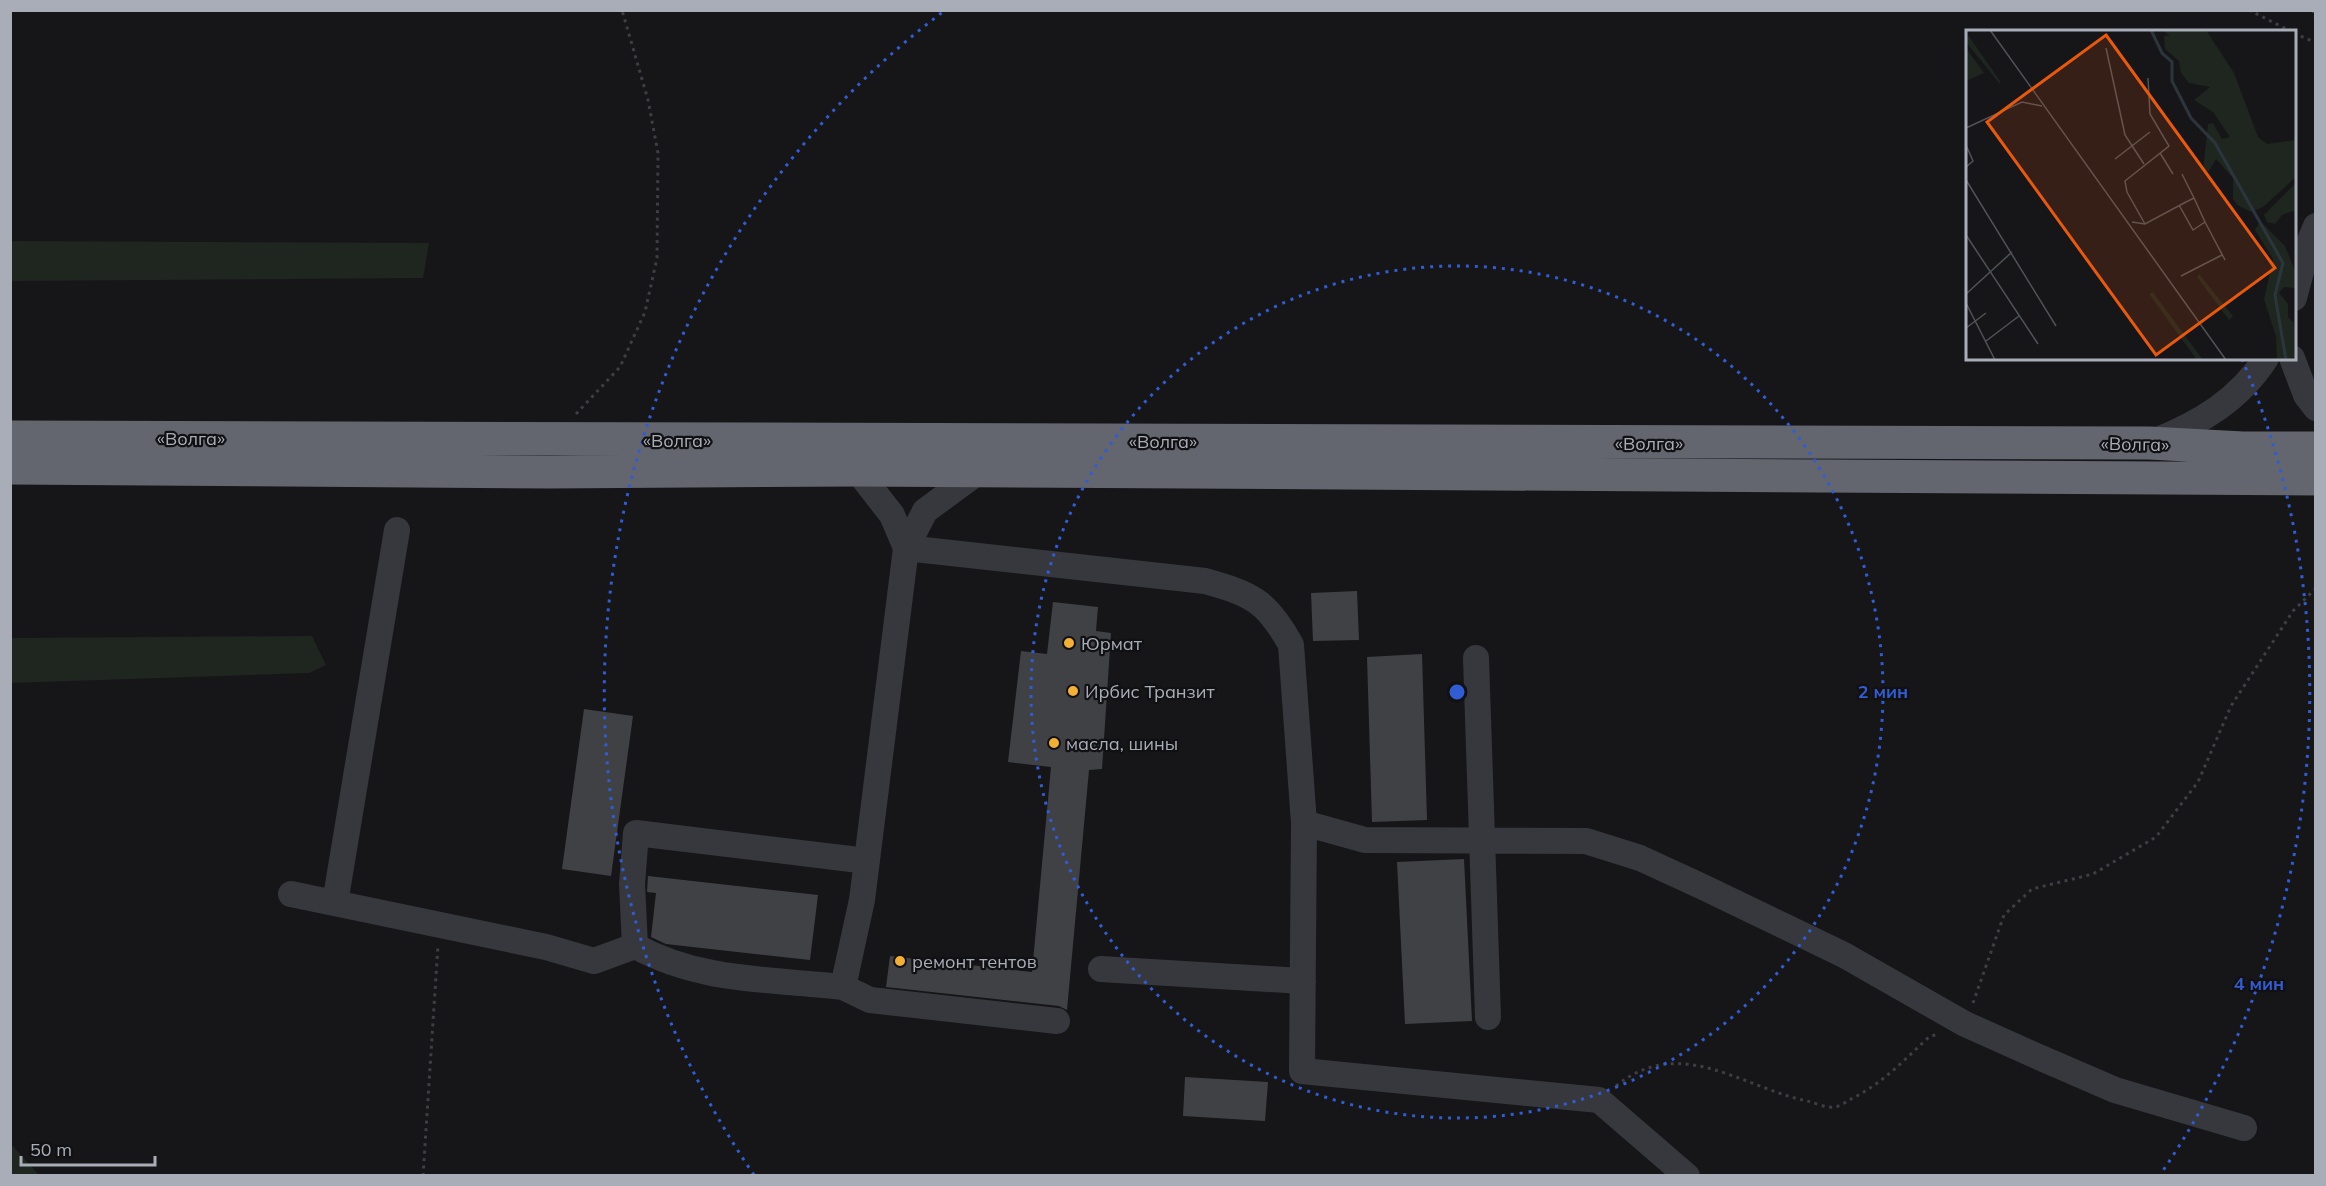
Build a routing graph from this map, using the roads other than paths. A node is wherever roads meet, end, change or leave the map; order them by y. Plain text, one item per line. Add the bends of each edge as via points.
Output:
1 (2316, 226) edge
2 (2296, 294) edge
3 (2264, 360) edge
4 (2293, 360) edge
5 (2316, 408) edge
6 (10, 437) edge
7 (2149, 443) junction
8 (2316, 448) edge
9 (10, 468) edge
10 (857, 470) junction
11 (978, 472) junction
12 (2316, 479) edge
13 (397, 531) dead end
14 (906, 548) junction
15 (1476, 658) dead end
16 (1304, 823) junction
17 (1483, 842) junction
18 (867, 861) junction
19 (291, 894) dead end
20 (335, 903) junction
21 (635, 946) junction
22 (1101, 969) dead end
23 (1303, 981) junction
24 (843, 987) junction
25 (1488, 1017) dead end
26 (1057, 1021) dead end
27 (2244, 1128) dead end
28 (1687, 1176) edge

1 - 2 street
3 - 7 street via 2236,394 2194,425
4 - 5 street via 2306,395
6 - 7 highway, «Волга»
7 - 8 highway, «Волга»
9 - 10 highway, «Волга»
10 - 11 highway, «Волга»
10 - 14 street via 892,515
11 - 12 highway, «Волга»
11 - 14 street via 925,512
13 - 20 street
14 - 16 street via 1205,581 1242,591 1263,605 1278,621 1291,645
14 - 18 street
15 - 17 street
16 - 17 street via 1365,840
16 - 23 street
17 - 25 street
17 - 27 street via 1586,841 1640,858 1844,955 1965,1024 2115,1090
18 - 21 street via 636,833 632,884
18 - 24 street
19 - 20 street
20 - 21 street via 546,947 594,961
21 - 24 street via 707,974
22 - 23 street
23 - 28 street via 1302,1071 1599,1100
24 - 26 street via 870,1000

